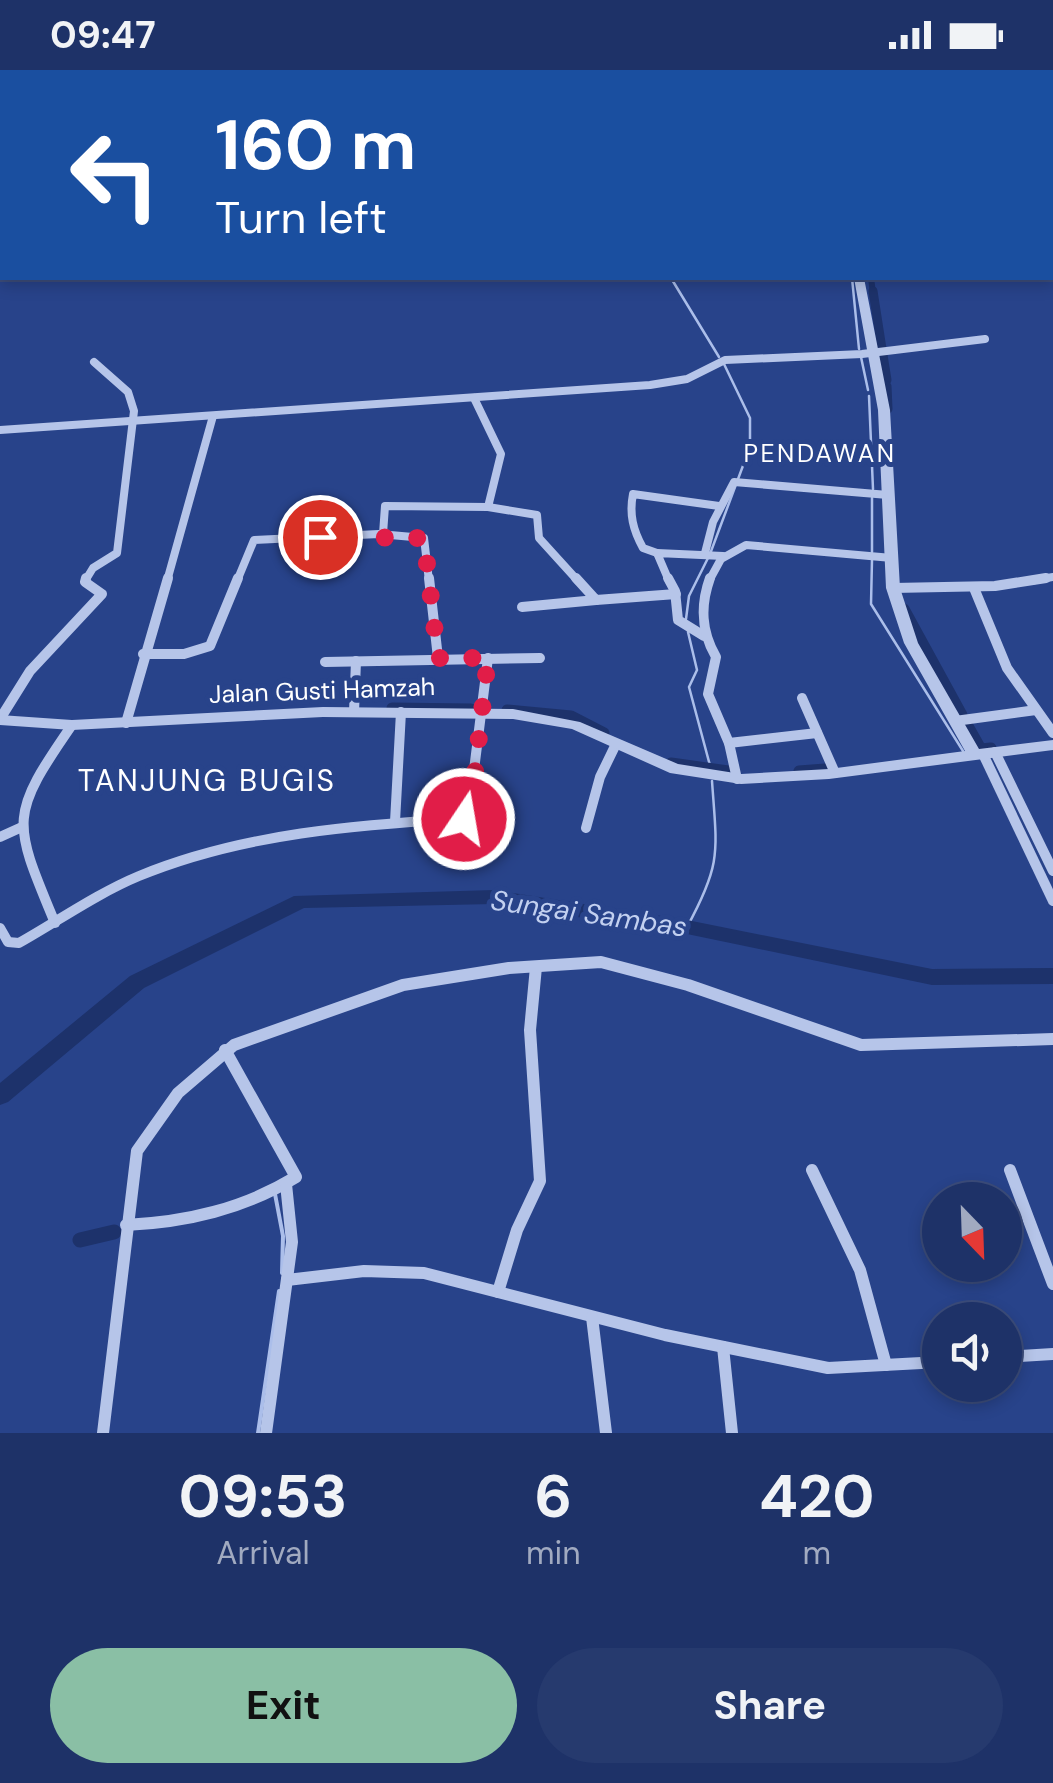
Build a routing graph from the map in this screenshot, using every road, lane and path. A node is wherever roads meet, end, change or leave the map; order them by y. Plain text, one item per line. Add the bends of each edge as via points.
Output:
1 (859, 280) edge
2 (985, 340) dead end
3 (876, 352) junction
4 (94, 362) dead end
5 (474, 398) junction
6 (213, 416) junction
7 (133, 422) junction
8 (0, 430) edge
9 (888, 495) junction
10 (720, 506) junction
11 (488, 507) junction
12 (382, 534) junction
13 (657, 552) junction
14 (714, 554) junction
15 (892, 558) junction
16 (1053, 577) edge
17 (893, 588) junction
18 (974, 588) junction
19 (676, 594) junction
20 (596, 600) junction
21 (522, 606) dead end
22 (701, 634) junction
23 (143, 654) junction
24 (438, 658) junction
25 (488, 658) junction
26 (540, 658) dead end
27 (356, 661) junction
28 (325, 662) dead end
29 (802, 698) dead end
30 (1036, 710) junction
31 (354, 712) junction
32 (400, 712) junction
33 (479, 712) junction
34 (0, 719) edge
35 (956, 722) junction
36 (126, 724) junction
37 (72, 726) junction
38 (817, 733) junction
39 (1053, 733) edge
40 (729, 743) junction
41 (616, 744) junction
42 (1053, 745) edge
43 (984, 754) junction
44 (836, 773) junction
45 (732, 779) junction
46 (395, 822) junction
47 (22, 827) junction
48 (586, 828) dead end
49 (0, 837) edge
50 (1053, 871) edge
51 (1053, 901) edge
52 (55, 923) junction
53 (0, 928) edge
54 (536, 966) junction
55 (1053, 1038) edge
56 (225, 1050) junction
57 (812, 1170) dead end
58 (1010, 1170) dead end
59 (286, 1184) junction
60 (126, 1225) junction
61 (287, 1280) junction
62 (1053, 1284) edge
63 (498, 1292) junction
64 (592, 1318) junction
65 (723, 1347) junction
66 (1053, 1354) edge
67 (1022, 1356) edge
68 (922, 1363) edge
69 (886, 1365) junction
70 (103, 1433) edge
71 (266, 1433) edge
72 (606, 1433) edge
73 (732, 1433) edge

1 - 3 street
2 - 3 street
3 - 5 street via 722,360 682,382
3 - 9 street
4 - 7 street via 128,392
5 - 6 street
5 - 11 street via 501,454
6 - 7 street
6 - 23 street via 195,498
7 - 8 street
7 - 34 street via 117,553 84,580 102,594 30,672
9 - 10 street via 742,483
9 - 15 street
10 - 13 street via 633,494 634,531 643,548
10 - 14 street
11 - 12 street via 385,506
11 - 20 street via 538,516 540,538
12 - 23 street via 254,540 210,646
12 - 24 street via 424,538
13 - 14 street
13 - 19 street
14 - 15 street via 746,545
14 - 22 street
15 - 17 street
16 - 18 street
17 - 18 street
17 - 35 street via 911,643
18 - 30 street via 1006,668
19 - 20 street
19 - 22 street via 678,620
20 - 21 street
22 - 40 street via 716,657 708,694
23 - 36 street
24 - 25 street
24 - 27 street
25 - 26 street
25 - 33 street
27 - 28 street
27 - 31 street
29 - 38 street
30 - 35 street
30 - 39 street
31 - 32 street, Jalan Gusti Hamzah
31 - 36 street, Jalan Gusti Hamzah
32 - 33 street, Jalan Gusti Hamzah
32 - 46 street
33 - 41 street, Jalan Gusti Hamzah via 550,718
33 - 46 street via 470,816
34 - 37 street, Jalan Gusti Hamzah
35 - 43 street
36 - 37 street, Jalan Gusti Hamzah
37 - 47 street via 31,786
38 - 40 street
38 - 44 street
40 - 45 street
41 - 45 street, Jalan Gusti Hamzah via 698,774
41 - 48 street
42 - 43 street, Jalan Gusti Hamzah
43 - 44 street, Jalan Gusti Hamzah
43 - 50 street
43 - 51 street
44 - 45 street, Jalan Gusti Hamzah
46 - 52 street via 303,832 163,867
47 - 49 street
47 - 52 street
52 - 53 street via 15,944
54 - 55 street via 605,962 870,1046
54 - 56 street via 395,987
54 - 63 street via 530,1030 540,1180
56 - 59 street via 295,1171
56 - 60 street via 178,1092 143,1139
57 - 69 street via 854,1255
58 - 62 street
59 - 60 street via 178,1222
59 - 61 street via 293,1218
60 - 70 street
61 - 63 street via 364,1271 424,1273
61 - 71 street
63 - 64 street
64 - 65 street
64 - 72 street
65 - 69 street via 828,1368
65 - 73 street
66 - 67 street
68 - 69 street

